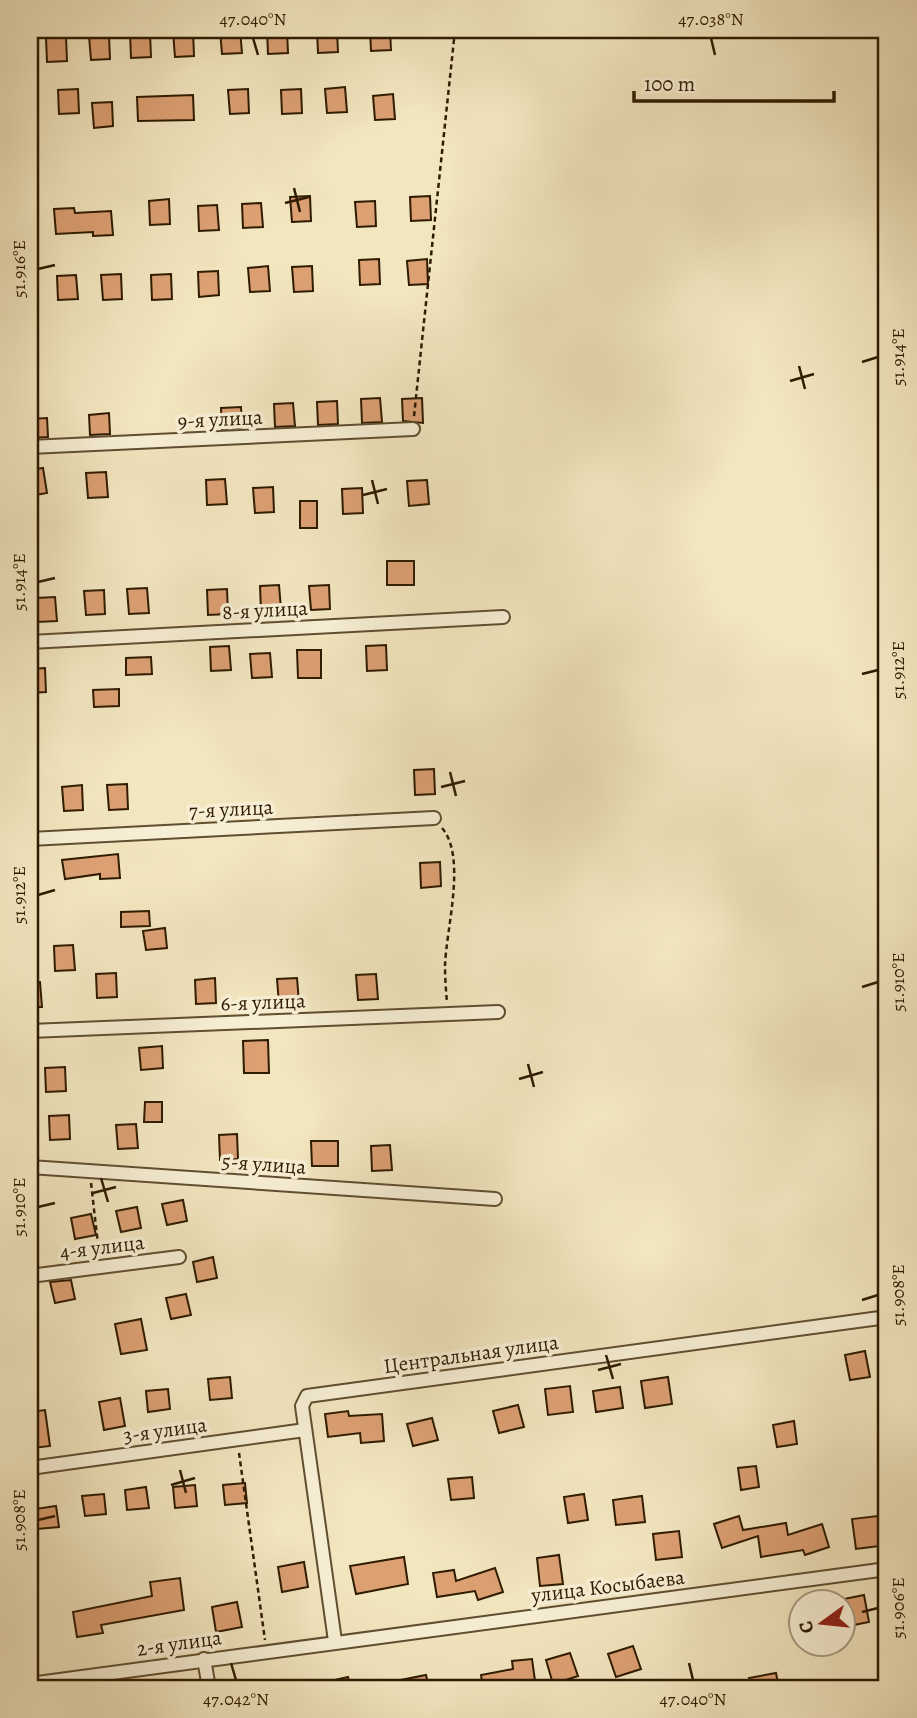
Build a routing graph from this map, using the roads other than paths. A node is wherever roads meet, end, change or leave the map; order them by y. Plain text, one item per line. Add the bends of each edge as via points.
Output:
1 (413, 429) road end
2 (30, 447) edge
3 (503, 617) dead end
4 (30, 642) edge
5 (434, 818) road end
6 (30, 839) edge
7 (498, 1012) dead end
8 (30, 1031) edge
9 (30, 1167) edge
10 (495, 1199) dead end
11 (179, 1257) dead end
12 (30, 1276) edge
13 (887, 1317) edge
14 (305, 1430) junction
15 (30, 1468) edge
16 (887, 1569) edge
17 (335, 1641) junction
18 (204, 1659) junction
19 (30, 1684) edge
20 (209, 1688) edge

1 - 2 street, 9-я улица
3 - 4 street, 8-я улица
5 - 6 street, 7-я улица
7 - 8 street, 6-я улица
9 - 10 street, 5-я улица
11 - 12 street, 4-я улица
13 - 14 street, Центральная улица via 307,1396 302,1406
14 - 15 street, 3-я улица
14 - 17 street, Центральная улица
16 - 17 street, улица Косыбаева
17 - 18 street, 2-я улица
18 - 19 street, 2-я улица
18 - 20 street

